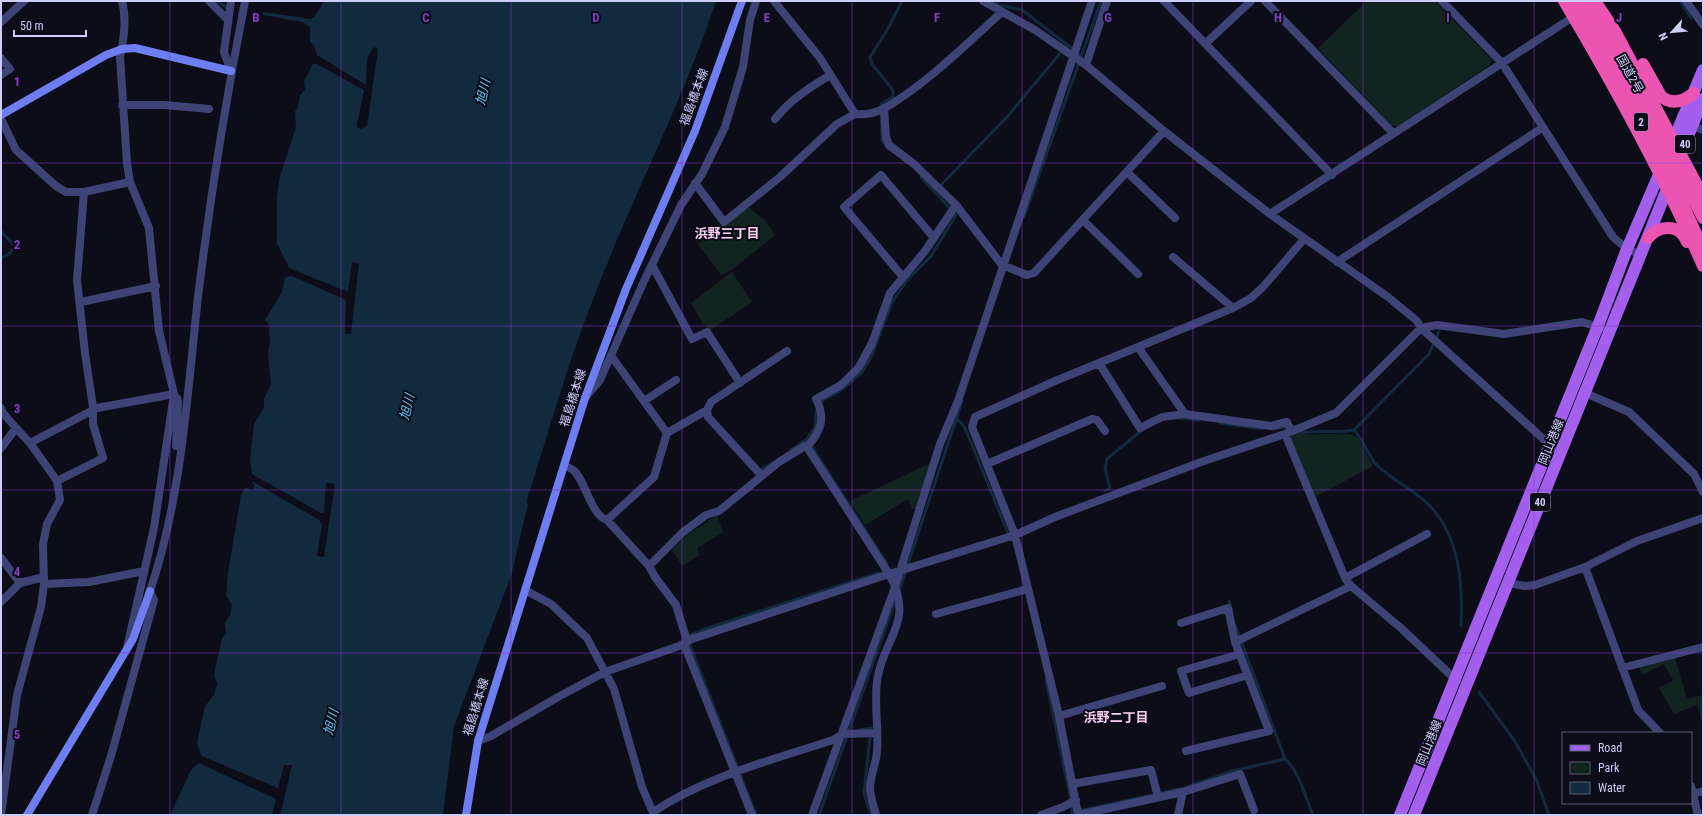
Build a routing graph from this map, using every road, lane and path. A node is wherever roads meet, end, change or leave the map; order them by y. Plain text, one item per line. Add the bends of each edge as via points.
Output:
1 (24, 1) edge
2 (122, 1) edge
3 (209, 1) edge
4 (231, 1) edge
5 (245, 1) edge
6 (742, 1) edge
7 (756, 1) edge
8 (774, 1) edge
9 (983, 1) edge
10 (1092, 1) edge
11 (1107, 1) edge
12 (1164, 1) edge
13 (1251, 1) edge
14 (1265, 1) edge
15 (1442, 1) edge
16 (1564, 1) edge
17 (1571, 1) edge
18 (1592, 1) edge
19 (1686, 1) edge
20 (1002, 12) junction
21 (1573, 17) junction
22 (227, 19) junction
23 (1, 22) edge
24 (1703, 25) edge
25 (1615, 31) junction
26 (1206, 43) junction
27 (122, 49) junction
28 (1, 58) edge
29 (1079, 58) junction
30 (1502, 63) junction
31 (1703, 70) edge
32 (232, 71) junction
33 (830, 74) junction
34 (1, 75) edge
35 (1698, 96) edge
36 (122, 105) junction
37 (209, 109) dead end
38 (882, 109) junction
39 (855, 114) junction
40 (1, 115) edge
41 (1, 119) edge
42 (775, 119) dead end
43 (1542, 128) junction
44 (1698, 128) edge
45 (1164, 131) junction
46 (1394, 133) junction
47 (1674, 139) junction
48 (1681, 154) junction
49 (1667, 156) junction
50 (1126, 172) junction
51 (1659, 173) junction
52 (1673, 173) junction
53 (1332, 175) junction
54 (130, 182) junction
55 (695, 183) junction
56 (1667, 189) junction
57 (84, 192) junction
58 (1703, 196) edge
59 (954, 208) junction
60 (1270, 214) junction
61 (1175, 218) dead end
62 (1703, 218) edge
63 (1083, 220) junction
64 (934, 238) junction
65 (1648, 238) junction
66 (1304, 239) junction
67 (1627, 249) junction
68 (1703, 249) edge
69 (1642, 255) junction
70 (1173, 257) dead end
71 (1337, 262) junction
72 (652, 265) junction
73 (1005, 266) junction
74 (1703, 266) edge
75 (1138, 274) dead end
76 (903, 277) junction
77 (1703, 278) edge
78 (156, 286) junction
79 (81, 302) junction
80 (1233, 308) junction
81 (1598, 326) junction
82 (1421, 328) junction
83 (1610, 331) junction
84 (1138, 347) junction
85 (787, 351) dead end
86 (612, 357) junction
87 (1098, 363) junction
88 (676, 380) dead end
89 (740, 383) junction
90 (1585, 393) junction
91 (174, 394) junction
92 (585, 398) junction
93 (644, 401) junction
94 (1, 408) edge
95 (707, 410) junction
96 (92, 411) junction
97 (1185, 414) junction
98 (16, 428) junction
99 (1291, 429) junction
100 (1105, 432) dead end
101 (667, 433) junction
102 (30, 443) junction
103 (809, 445) junction
104 (1, 448) edge
105 (1556, 448) junction
106 (987, 464) junction
107 (564, 466) junction
108 (178, 468) junction
109 (760, 474) junction
110 (57, 481) junction
111 (1703, 492) edge
112 (1703, 518) edge
113 (607, 520) junction
114 (1427, 534) dead end
115 (1015, 535) junction
116 (1, 558) edge
117 (649, 566) junction
118 (1585, 567) junction
119 (901, 570) junction
120 (144, 571) junction
121 (889, 574) junction
122 (1345, 578) junction
123 (44, 581) junction
124 (20, 583) junction
125 (1507, 583) junction
126 (1351, 586) junction
127 (896, 589) junction
128 (1028, 589) junction
129 (524, 590) junction
130 (150, 591) junction
131 (1, 602) edge
132 (936, 614) dead end
133 (1181, 623) dead end
134 (1238, 640) junction
135 (686, 643) junction
136 (1703, 647) edge
137 (126, 652) junction
138 (1240, 654) junction
139 (1622, 668) junction
140 (605, 672) junction
141 (1248, 675) junction
142 (1455, 679) junction
143 (1162, 686) dead end
144 (1465, 689) junction
145 (1060, 716) junction
146 (1659, 732) edge
147 (873, 733) junction
148 (845, 735) junction
149 (478, 741) junction
150 (1186, 751) dead end
151 (737, 771) junction
152 (3, 777) edge
153 (1072, 784) junction
154 (1692, 790) edge
155 (1703, 791) edge
156 (1183, 792) junction
157 (1157, 795) junction
158 (1076, 807) edge
159 (1254, 810) dead end
160 (653, 813) edge
161 (1, 815) edge
162 (27, 815) edge
163 (92, 815) edge
164 (466, 815) edge
165 (752, 815) edge
166 (812, 815) edge
167 (876, 815) edge
168 (1040, 815) edge
169 (1178, 815) edge
170 (1400, 815) edge
171 (1414, 815) edge
172 (1698, 815) edge

1 - 23 street
2 - 27 street
3 - 22 street
4 - 22 street
5 - 32 street
6 - 92 main road, 福島橋本線 via 695,131 626,289
7 - 55 street via 750,20 743,66 725,128
8 - 33 street
9 - 20 street
10 - 29 street
11 - 29 street
12 - 26 street
13 - 26 street
14 - 46 street
15 - 30 street
16 - 21 highway
17 - 68 highway, 国道2号 / 2, bridge via 1646,131
18 - 25 highway
18 - 49 highway
18 - 62 highway, 国道2号 / 2, bridge
19 - 24 street
20 - 29 street
20 - 38 street via 930,75
21 - 30 street
21 - 51 highway via 1619,96
22 - 32 street via 224,52
25 - 35 highway via 1635,50 1665,100 1675,102
25 - 47 highway
26 - 53 street
27 - 32 main road via 135,48
27 - 36 street
27 - 40 main road via 106,55
28 - 34 street via 10,69
29 - 45 street
29 - 73 street
30 - 43 street
30 - 46 street
31 - 35 main road, 岡山港線 / 40
32 - 108 street via 202,267
33 - 39 street
33 - 42 street via 785,106
35 - 44 main road, 岡山港線 / 40
35 - 47 main road, 岡山港線 / 40
36 - 37 street via 164,104
36 - 54 street
38 - 39 street
38 - 59 street via 889,145 899,151 938,188
39 - 55 street via 837,124 780,177 724,222
41 - 57 street via 16,150 56,186 66,192
43 - 67 street via 1613,237
43 - 71 street
44 - 48 main road, 岡山港線 / 40
45 - 50 street
45 - 60 street
46 - 53 street
47 - 48 highway
47 - 49 main road, 岡山港線 / 40
48 - 52 main road, 岡山港線 / 40
48 - 58 highway
49 - 51 main road, 岡山港線 / 40
49 - 52 highway
50 - 61 street
50 - 63 street
51 - 56 highway
51 - 67 main road, 岡山港線 / 40
52 - 56 main road, 岡山港線 / 40
53 - 60 street
54 - 57 street
54 - 78 street via 149,228
55 - 72 street via 681,205
56 - 65 main road, 岡山港線 / 40
56 - 74 highway
57 - 79 street via 77,280
59 - 64 street
59 - 73 street
60 - 66 street
63 - 73 street via 1034,273 1027,275
63 - 75 street
64 - 76 street
64 - 76 street via 881,175 844,207
65 - 69 main road, 岡山港線 / 40
65 - 77 highway via 1664,228 1677,229 1683,234
66 - 71 street
66 - 80 street via 1263,288 1252,298
67 - 69 street
67 - 81 main road, 岡山港線 / 40
69 - 83 main road, 岡山港線 / 40
70 - 80 street
71 - 82 street via 1388,297 1417,321
72 - 86 street
72 - 89 street via 692,339 708,332
73 - 119 street via 958,401 940,444
76 - 103 street via 890,293 872,343 860,366 841,385 816,399 822,419 820,428
78 - 79 street
78 - 91 street via 159,331
79 - 96 street
80 - 84 street
81 - 82 street via 1582,322 1504,334 1437,325
81 - 83 street
81 - 105 main road, 岡山港線 / 40
82 - 99 street via 1336,413
82 - 105 street
83 - 90 main road, 岡山港線 / 40
84 - 87 street
84 - 97 street
85 - 89 street
86 - 92 street via 600,380
86 - 93 street
87 - 97 street via 1140,428 1162,417
87 - 106 street via 975,417 972,427
88 - 93 street
89 - 95 street via 711,402
90 - 105 main road, 岡山港線 / 40
90 - 111 street via 1630,412 1694,474
91 - 96 street
91 - 108 street via 178,401 175,452
91 - 120 street via 154,528
92 - 107 main road, 福島橋本線
93 - 101 street
94 - 98 street via 2,413
95 - 101 street
95 - 109 street via 708,417
96 - 102 street
96 - 110 street via 103,458
97 - 99 street via 1271,426 1287,422
98 - 102 street
98 - 104 street
99 - 115 street via 1055,517
99 - 122 street
100 - 106 street via 1097,420 1092,419
101 - 113 street via 654,477
102 - 110 street
103 - 109 street
103 - 121 street
105 - 125 main road, 岡山港線 / 40
105 - 142 main road, 岡山港線 / 40
106 - 115 street
107 - 113 street via 574,470 596,511
107 - 129 main road, 福島橋本線
108 - 130 street via 161,560
109 - 117 street via 713,513 684,532
110 - 123 street via 60,500 47,524 43,544
112 - 118 street via 1637,541
113 - 117 street
114 - 122 street
115 - 119 street
115 - 128 street
116 - 124 street
117 - 135 street via 654,578 676,605
118 - 125 street via 1535,585
118 - 139 street
119 - 121 street
119 - 127 street
120 - 123 street via 89,582
120 - 137 street
121 - 127 street
121 - 135 street
122 - 126 street
123 - 124 street
123 - 152 street via 41,606 17,695
124 - 131 street
125 - 144 main road, 岡山港線 / 40
126 - 134 street
126 - 142 street
127 - 147 street via 900,602 899,622 877,681
127 - 148 street
128 - 132 street
128 - 145 street
129 - 140 street via 551,604 587,638
129 - 149 main road, 福島橋本線
130 - 137 main road
130 - 163 street via 154,600
133 - 134 street via 1228,608
134 - 138 street
135 - 140 street
135 - 151 street
136 - 139 street
137 - 162 main road
138 - 141 street
138 - 141 street via 1181,672 1189,693
139 - 146 street via 1638,710
140 - 149 street
140 - 160 street via 614,689 642,787
141 - 150 street via 1269,731
142 - 144 street
142 - 170 main road, 岡山港線 / 40
143 - 145 street
144 - 171 main road, 岡山港線 / 40
145 - 153 street
147 - 148 street
147 - 167 street via 877,753 870,788
148 - 151 street
148 - 166 street
149 - 164 main road, 福島橋本線
151 - 160 street via 677,796
151 - 165 street
152 - 161 street
153 - 157 street via 1151,770
153 - 158 street
154 - 155 street
154 - 172 street
156 - 157 street
156 - 159 street via 1240,774
156 - 169 street
157 - 158 street
158 - 168 street

